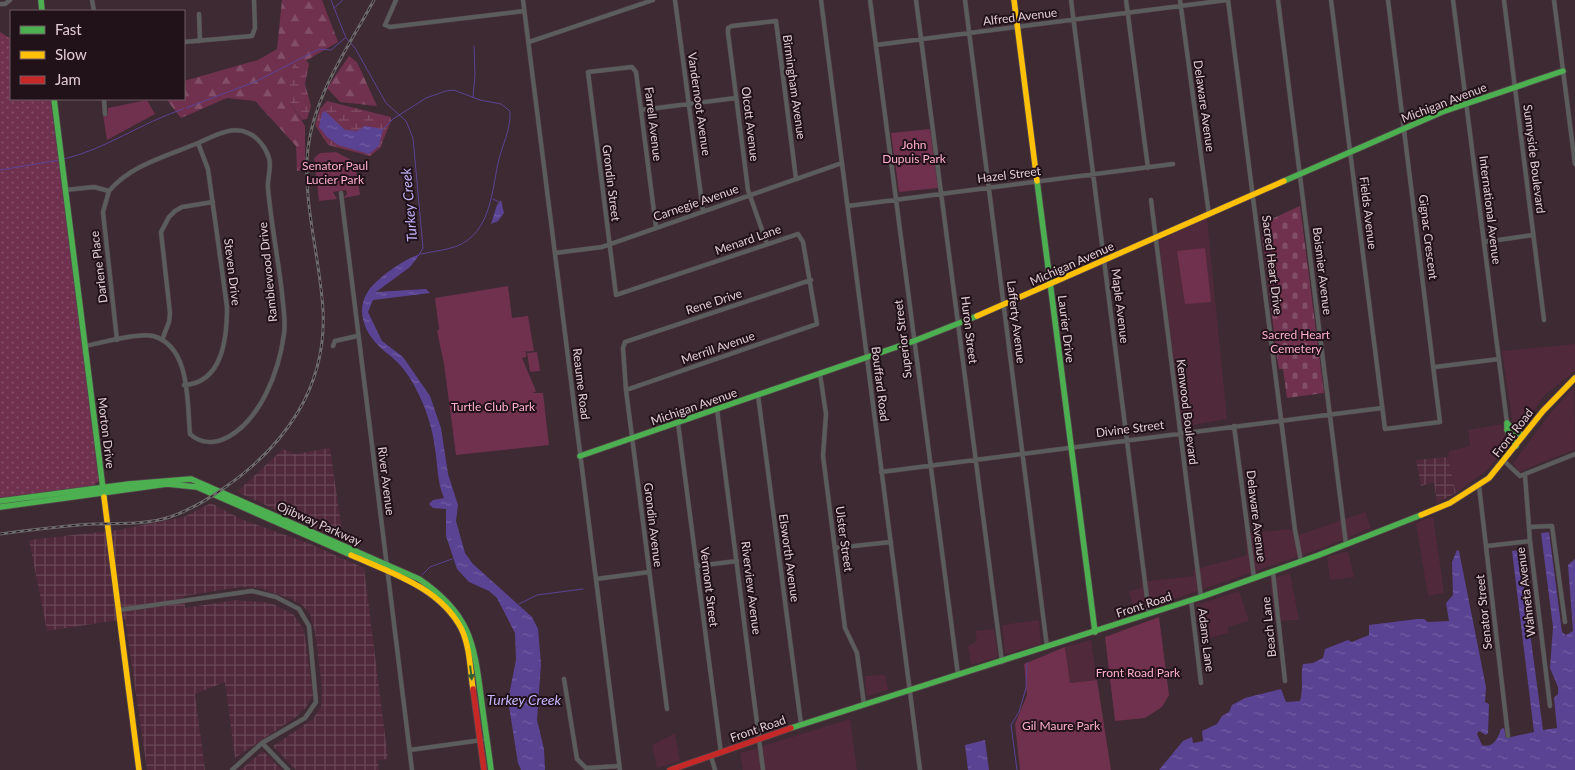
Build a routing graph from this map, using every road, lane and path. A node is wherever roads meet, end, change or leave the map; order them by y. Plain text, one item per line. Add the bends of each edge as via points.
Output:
1 (10, 0) edge
2 (254, 0) edge
3 (396, 0) edge
4 (523, 0) edge
5 (653, 0) edge
6 (675, 0) edge
7 (821, 0) edge
8 (870, 0) edge
9 (916, 0) edge
10 (965, 0) edge
11 (1014, 0) edge
12 (1071, 0) edge
13 (1126, 0) edge
14 (1180, 0) edge
15 (1228, 0) edge
16 (1278, 0) edge
17 (1331, 0) edge
18 (1388, 0) edge
19 (1453, 0) edge
20 (1504, 0) edge
21 (1554, 0) edge
22 (0, 4) edge
23 (1181, 6) junction
24 (524, 10) junction
25 (1128, 13) junction
26 (199, 14) dead end
27 (1074, 20) junction
28 (753, 23) joint
29 (1017, 27) junction
30 (969, 33) junction
31 (921, 39) junction
32 (200, 41) junction
33 (185, 42) edge
34 (528, 42) junction
35 (876, 45) junction
36 (1563, 71) junction
37 (588, 72) joint
38 (1514, 87) junction
39 (736, 98) junction
40 (54, 100) edge
41 (104, 100) edge
42 (688, 104) junction
43 (1466, 104) junction
44 (641, 110) junction
45 (105, 114) dead end
46 (1404, 129) junction
47 (198, 143) junction
48 (1350, 152) junction
49 (842, 163) junction
50 (1172, 164) dead end
51 (1575, 164) edge
52 (1148, 168) junction
53 (1092, 174) junction
54 (1299, 175) junction
55 (796, 179) junction
56 (1037, 181) junction
57 (989, 188) junction
58 (65, 190) junction
59 (109, 191) junction
60 (341, 193) dead end
61 (941, 193) junction
62 (751, 194) junction
63 (1254, 196) junction
64 (896, 198) junction
65 (1151, 200) dead end
66 (213, 202) junction
67 (848, 206) junction
68 (703, 211) junction
69 (1209, 215) junction
70 (656, 228) junction
71 (1533, 235) junction
72 (1156, 238) junction
73 (1484, 242) junction
74 (608, 244) junction
75 (767, 244) junction
76 (554, 253) junction
77 (1104, 261) junction
78 (810, 280) junction
79 (1050, 285) junction
80 (616, 295) joint
81 (1004, 306) junction
82 (1544, 320) dead end
83 (817, 324) joint
84 (958, 324) junction
85 (357, 336) junction
86 (117, 340) junction
87 (162, 340) junction
88 (914, 341) junction
89 (625, 342) joint
90 (85, 346) junction
91 (334, 346) dead end
92 (867, 357) junction
93 (1499, 359) junction
94 (1435, 366) junction
95 (820, 374) junction
96 (1575, 378) edge
97 (184, 385) junction
98 (626, 390) junction
99 (758, 395) junction
100 (1382, 408) junction
101 (717, 409) junction
102 (1330, 414) junction
103 (1282, 420) junction
104 (678, 423) junction
105 (1507, 423) junction
106 (1234, 426) junction
107 (1386, 429) joint
108 (1180, 433) junction
109 (1523, 436) junction
110 (632, 438) junction
111 (1127, 440) junction
112 (1516, 446) junction
113 (1071, 447) junction
114 (1023, 453) junction
115 (1575, 454) edge
116 (580, 456) junction
117 (976, 459) junction
118 (1503, 462) junction
119 (929, 465) junction
120 (881, 472) junction
121 (1525, 475) junction
122 (1479, 486) junction
123 (104, 490) junction
124 (0, 501) edge
125 (0, 507) edge
126 (1529, 527) junction
127 (1530, 541) junction
128 (891, 542) junction
129 (1346, 544) junction
130 (1486, 546) junction
131 (835, 548) junction
132 (737, 561) junction
133 (1301, 561) junction
134 (697, 566) junction
135 (387, 568) junction
136 (648, 572) junction
137 (1273, 572) junction
138 (1254, 578) junction
139 (596, 579) junction
140 (1201, 597) junction
141 (1191, 600) junction
142 (119, 610) junction
143 (1149, 614) junction
144 (1565, 622) dead end
145 (1095, 632) junction
146 (1047, 647) junction
147 (1002, 662) junction
148 (958, 675) junction
149 (564, 678) dead end
150 (1285, 681) dead end
151 (1202, 682) dead end
152 (909, 690) junction
153 (864, 704) junction
154 (1550, 706) dead end
155 (667, 709) dead end
156 (801, 724) junction
157 (1508, 736) dead end
158 (760, 739) junction
159 (484, 740) junction
160 (262, 743) junction
161 (410, 750) junction
162 (721, 753) junction
163 (711, 756) junction
164 (619, 768) edge
165 (139, 770) edge
166 (232, 770) edge
167 (288, 770) edge
168 (412, 770) edge
169 (484, 770) edge
170 (491, 770) edge
171 (670, 770) edge
172 (715, 770) edge
173 (763, 770) edge
174 (920, 770) edge

1 - 22 street
2 - 32 street via 252,36
3 - 24 street via 385,25 402,26
4 - 24 street, Reaume Road
5 - 34 street
6 - 42 street, Vandernoot Avenue
7 - 49 street, Bouffard Road
8 - 35 street, Superior Street
9 - 31 street, Huron Street
10 - 30 street, Lafferty Avenue
11 - 29 street, Laurier Drive
12 - 27 street, Maple Avenue
13 - 25 street
14 - 23 street, Delaware Avenue
15 - 23 street, Alfred Avenue
15 - 63 street, Sacred Heart Drive
16 - 54 street, Boismier Avenue
17 - 48 street, Fields Avenue
18 - 46 street, Gignac Crescent
19 - 43 street, International Avenue
20 - 38 street, Sunnyside Boulevard
21 - 36 street
23 - 25 street, Alfred Avenue
23 - 69 street, Delaware Avenue
24 - 34 street, Reaume Road
25 - 27 street, Alfred Avenue
25 - 52 street
26 - 32 street
27 - 29 street, Alfred Avenue
27 - 53 street, Maple Avenue
28 - 39 street, Olcott Avenue via 728,28
28 - 55 street, Birmingham Avenue via 776,21
29 - 30 street, Alfred Avenue
29 - 56 street, Laurier Drive
30 - 31 street, Alfred Avenue
30 - 57 street, Lafferty Avenue
31 - 35 street, Alfred Avenue
31 - 61 street, Huron Street
32 - 33 street
34 - 76 street, Reaume Road
35 - 64 street, Superior Street
36 - 38 street, Michigan Avenue
36 - 51 street
37 - 44 street, Farrell Avenue via 632,67 636,72
37 - 74 street, Grondin Street
38 - 43 street, Michigan Avenue
38 - 71 street, Sunnyside Boulevard
39 - 42 street
39 - 62 street, Olcott Avenue
40 - 58 street, Morton Drive
41 - 45 street
42 - 44 street
42 - 68 street, Vandernoot Avenue
43 - 46 street, Michigan Avenue
43 - 73 street, International Avenue
44 - 70 street, Farrell Avenue
46 - 48 street, Michigan Avenue
46 - 94 street, Gignac Crescent
47 - 59 street, Ramblewood Drive via 130,172
47 - 66 street, Steven Drive via 208,169
47 - 97 street, Ramblewood Drive via 228,131 246,132 257,139 269,156 268,185 284,333 278,362 260,404 240,431 223,440 200,442 190,434
48 - 54 street, Michigan Avenue
48 - 100 street, Fields Avenue
49 - 55 street, Carnegie Avenue
49 - 67 street, Bouffard Road
50 - 52 street, Hazel Street
52 - 53 street, Hazel Street
53 - 56 street, Hazel Street
53 - 77 street, Maple Avenue
54 - 63 street, Michigan Avenue
54 - 102 street, Boismier Avenue
55 - 62 street, Carnegie Avenue
56 - 57 street, Hazel Street
56 - 79 street, Laurier Drive
57 - 61 street, Hazel Street
57 - 81 street, Lafferty Avenue
58 - 59 street via 94,188
58 - 90 street, Morton Drive
59 - 86 street, Darlene Place via 103,220
60 - 85 street, River Avenue
61 - 64 street, Hazel Street
61 - 84 street, Huron Street
62 - 68 street, Carnegie Avenue
62 - 75 street, Olcott Avenue
63 - 69 street, Michigan Avenue
63 - 103 street, Sacred Heart Drive
64 - 67 street, Hazel Street
64 - 88 street, Superior Street
65 - 72 street, Kenwood Boulevard
66 - 87 street via 182,207 175,211 160,232 170,313
66 - 97 street, Steven Drive via 227,307 226,338 207,378 200,383
67 - 92 street, Bouffard Road
68 - 70 street, Carnegie Avenue
69 - 72 street, Michigan Avenue
70 - 74 street, Carnegie Avenue
71 - 73 street
71 - 82 street, Sunnyside Boulevard
72 - 77 street, Michigan Avenue
72 - 108 street, Kenwood Boulevard
73 - 93 street, International Avenue
74 - 76 street, Carnegie Avenue
74 - 80 street, Grondin Street
75 - 78 street, Menard Lane via 798,234 801,236
75 - 80 street, Menard Lane
76 - 116 street, Reaume Road
77 - 79 street, Michigan Avenue
77 - 111 street, Maple Avenue
78 - 83 street, Menard Lane
78 - 89 street, Rene Drive
79 - 81 street, Michigan Avenue
79 - 113 street, Laurier Drive
81 - 84 street, Michigan Avenue
81 - 114 street, Lafferty Avenue
83 - 98 street, Merrill Avenue
84 - 88 street, Michigan Avenue
84 - 117 street, Huron Street
85 - 91 street via 335,341
85 - 135 street, River Avenue
86 - 87 street via 144,335
86 - 90 street
87 - 97 street, Ramblewood Drive via 174,349 181,362
88 - 92 street, Michigan Avenue
88 - 119 street, Superior Street
89 - 98 street, Grondin Avenue
90 - 123 street, Morton Drive
92 - 95 street, Michigan Avenue
92 - 120 street, Bouffard Road
93 - 94 street
93 - 105 street, International Avenue
94 - 107 street, Gignac Crescent via 1440,422
95 - 99 street, Michigan Avenue
95 - 131 street, Ulster Street via 826,414 823,456
96 - 109 street, Front Road
98 - 110 street, Grondin Avenue
99 - 101 street, Michigan Avenue
99 - 156 street, Elsworth Avenue
100 - 102 street, Divine Street
100 - 107 street, Fields Avenue
101 - 104 street, Michigan Avenue
101 - 132 street, Riverview Avenue
102 - 103 street, Divine Street
102 - 129 street, Boismier Avenue
103 - 106 street, Divine Street
103 - 133 street, Sacred Heart Drive
104 - 110 street, Michigan Avenue
104 - 134 street, Vermont Street
105 - 109 street
105 - 112 street via 1507,430
106 - 108 street, Divine Street
106 - 138 street, Delaware Avenue
108 - 111 street, Divine Street
108 - 140 street, Kenwood Boulevard
109 - 112 street, Front Road
110 - 116 street, Michigan Avenue
110 - 136 street, Grondin Avenue
111 - 113 street, Divine Street
111 - 143 street, Maple Avenue
112 - 118 street, Front Road
113 - 114 street, Divine Street
113 - 145 street, Laurier Drive
114 - 117 street, Divine Street
114 - 146 street, Lafferty Avenue
115 - 121 street
116 - 139 street, Reaume Road
117 - 119 street, Divine Street
117 - 147 street, Huron Street
118 - 121 street via 1520,476
118 - 122 street, Front Road
119 - 120 street, Divine Street
119 - 148 street, Superior Street
120 - 128 street, Bouffard Road
121 - 126 street, Wahneta Avenue
122 - 129 street, Front Road via 1450,503
122 - 130 street, Senator Street
123 - 124 street, Ojibway Parkway
123 - 125 street, Ojibway Parkway
123 - 135 street, Ojibway Parkway via 167,484 197,487
123 - 142 street, Morton Drive
126 - 127 street, Wahneta Avenue
126 - 144 street via 1552,526
127 - 130 street
127 - 154 street, Wahneta Avenue
128 - 131 street
128 - 152 street, Bouffard Road
129 - 133 street, Front Road
130 - 157 street, Senator Street
131 - 153 street, Ulster Street via 845,628 857,653
132 - 134 street
132 - 158 street, Riverview Avenue
133 - 137 street, Front Road
134 - 162 street, Vermont Street
135 - 159 street, Ojibway Parkway via 437,598 461,629 468,650
135 - 161 street, River Avenue
136 - 139 street
136 - 155 street, Grondin Avenue
137 - 138 street, Front Road
137 - 150 street, Beach Lane
138 - 140 street, Front Road
139 - 164 street, Reaume Road
140 - 141 street, Front Road
141 - 143 street, Front Road
141 - 151 street, Adams Lane
142 - 160 street via 252,592 276,597 299,609 309,626 316,702 305,718
142 - 165 street, Morton Drive
143 - 145 street, Front Road
145 - 146 street, Front Road
146 - 147 street, Front Road
147 - 148 street, Front Road
148 - 152 street, Front Road
149 - 164 street via 577,759 586,768
152 - 153 street, Front Road
152 - 174 street, Bouffard Road
153 - 156 street, Front Road
156 - 158 street, Front Road
158 - 162 street, Front Road
158 - 173 street, Riverview Avenue
159 - 161 street
159 - 169 street, Ojibway Parkway
159 - 170 street, Ojibway Parkway
160 - 166 street
160 - 167 street
161 - 168 street, River Avenue
162 - 163 street, Front Road
163 - 171 street, Front Road
163 - 172 street

